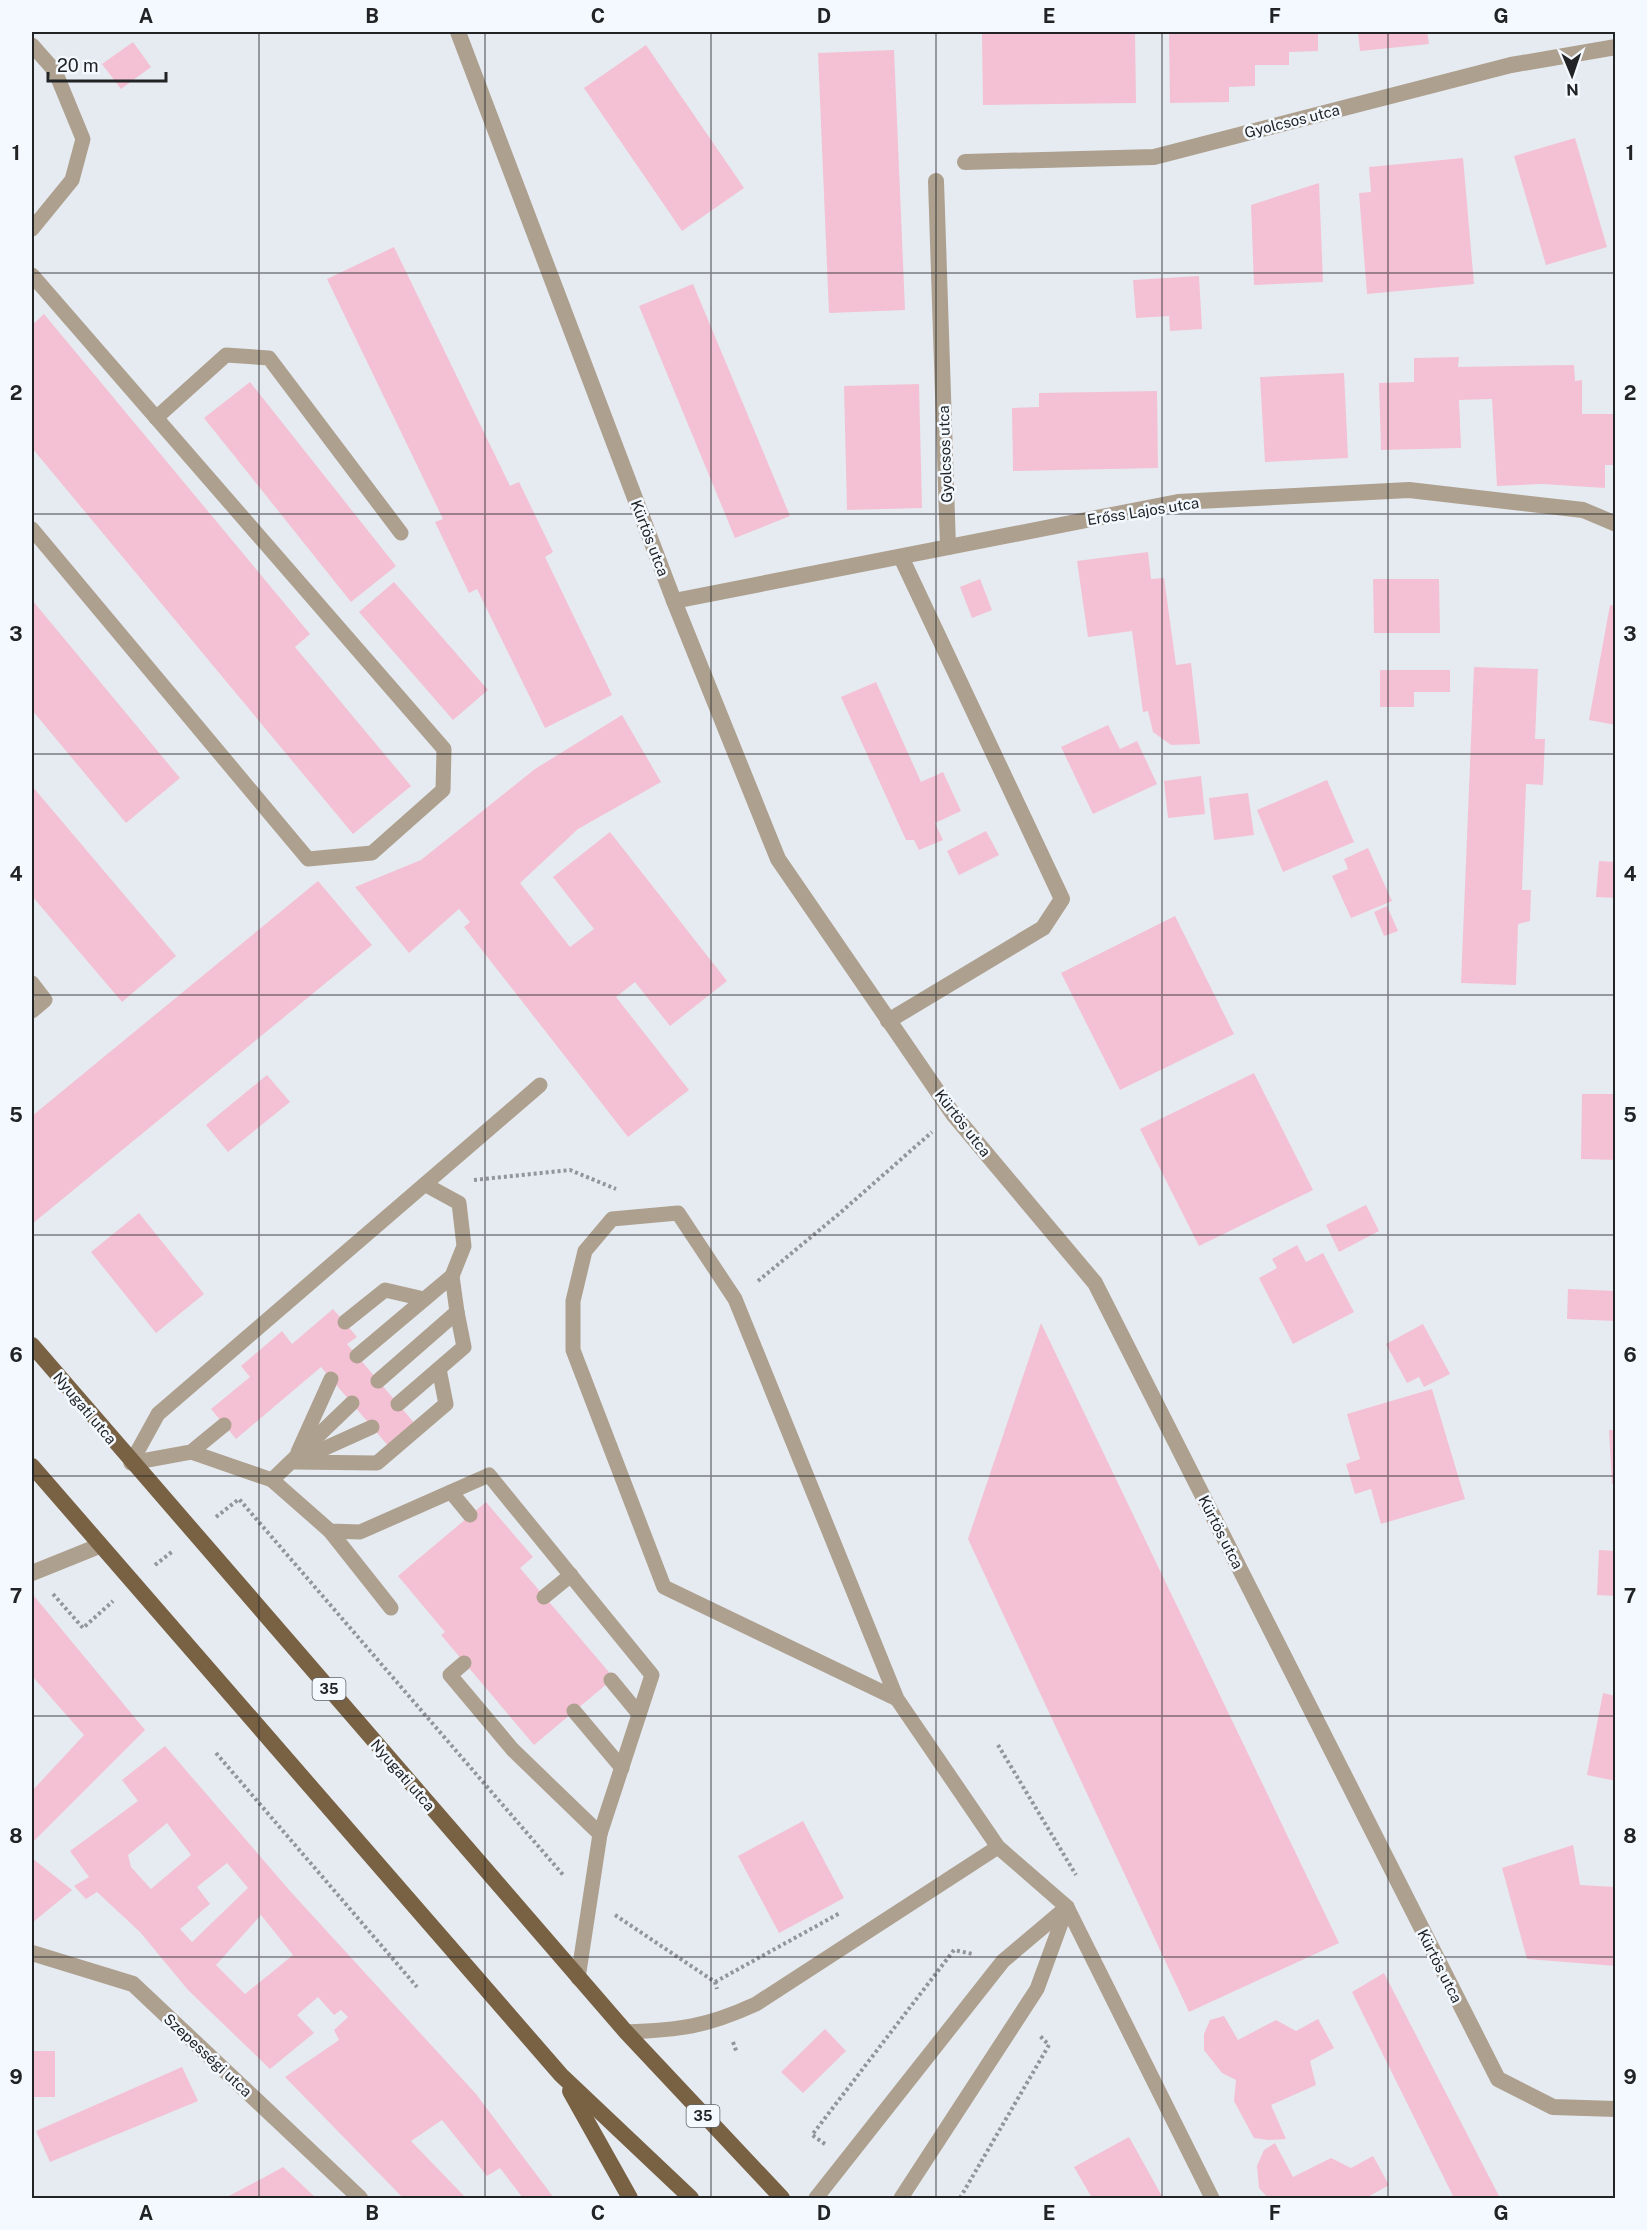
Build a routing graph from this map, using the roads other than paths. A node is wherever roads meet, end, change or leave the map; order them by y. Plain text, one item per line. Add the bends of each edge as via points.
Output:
1 (458, 32) edge
2 (32, 45) edge
3 (1616, 47) edge
4 (965, 162) dead end
5 (936, 181) dead end
6 (32, 228) edge
7 (32, 275) edge
8 (156, 418) junction
9 (1616, 524) edge
10 (32, 529) edge
11 (401, 533) dead end
12 (948, 547) junction
13 (902, 556) junction
14 (674, 601) junction
15 (32, 983) edge
16 (32, 1011) edge
17 (888, 1021) junction
18 (540, 1085) dead end
19 (426, 1185) junction
20 (452, 1276) junction
21 (424, 1299) junction
22 (457, 1312) junction
23 (345, 1322) dead end
24 (32, 1346) edge
25 (357, 1356) dead end
26 (439, 1369) junction
27 (332, 1379) dead end
28 (378, 1381) dead end
29 (352, 1403) dead end
30 (398, 1404) dead end
31 (224, 1425) dead end
32 (372, 1427) dead end
33 (191, 1452) junction
34 (293, 1462) junction
35 (131, 1463) junction
36 (32, 1466) edge
37 (272, 1480) junction
38 (451, 1492) junction
39 (470, 1515) dead end
40 (330, 1532) junction
41 (99, 1546) junction
42 (33, 1572) edge
43 (570, 1575) junction
44 (544, 1597) dead end
45 (391, 1608) dead end
46 (464, 1663) dead end
47 (611, 1680) dead end
48 (897, 1700) junction
49 (574, 1711) dead end
50 (639, 1714) junction
51 (622, 1767) junction
52 (600, 1834) junction
53 (998, 1847) junction
54 (1066, 1907) junction
55 (32, 1953) edge
56 (578, 1978) junction
57 (626, 2032) junction
58 (561, 2075) junction
59 (1616, 2109) edge
60 (360, 2199) edge
61 (630, 2199) edge
62 (691, 2199) edge
63 (782, 2199) edge
64 (816, 2199) edge
65 (901, 2199) edge
66 (1212, 2199) edge

1 - 14 street, Kürtös utca
2 - 6 lane via 55,71 83,139 72,180
3 - 4 street, Gyolcsos utca via 1511,65 1154,157
5 - 12 street, Gyolcsos utca
7 - 8 lane
8 - 10 lane via 444,748 443,790 372,853 308,859
8 - 11 lane via 226,355 269,358
9 - 12 street, Erőss Lajos utca via 1583,510 1409,490 1178,502
12 - 13 street, Erőss Lajos utca
13 - 14 street, Erőss Lajos utca
13 - 17 street via 1062,899 1043,928
14 - 17 street, Kürtös utca via 778,859
15 - 16 lane via 45,1000
17 - 59 street, Kürtös utca via 953,1114 1095,1283 1498,2079 1552,2107
18 - 19 lane
19 - 20 lane via 459,1203 464,1246
19 - 35 lane via 158,1414
20 - 21 lane
20 - 22 lane
21 - 23 lane via 385,1290
21 - 25 lane
22 - 26 lane via 464,1347
22 - 28 lane
24 - 35 main road, Nyugati utca / 35
26 - 30 lane
26 - 34 lane via 446,1404 377,1463
27 - 34 lane
29 - 34 lane
31 - 33 lane
32 - 34 lane
33 - 35 lane
33 - 37 lane
34 - 37 lane
35 - 56 main road, Nyugati utca / 35
36 - 41 main road
37 - 40 lane
38 - 39 lane
38 - 40 lane via 360,1532
38 - 43 lane via 489,1475
40 - 45 lane
41 - 42 street
41 - 58 main road
43 - 44 lane
43 - 50 lane via 652,1675
46 - 52 lane via 450,1675 513,1750
47 - 50 lane
48 - 48 lane via 735,1299 678,1213 612,1220 585,1251 573,1301 573,1350 664,1587
48 - 53 lane
49 - 51 lane
50 - 51 lane
51 - 52 lane
52 - 56 lane
53 - 54 lane
53 - 57 lane via 756,2004 726,2018 685,2029
54 - 64 lane via 1003,1961
54 - 65 lane via 1037,1989
54 - 66 lane
55 - 60 street, Szepességi utca via 133,1984
56 - 57 main road, Nyugati utca / 35
57 - 63 main road, Nyugati utca / 35
58 - 61 main road
58 - 62 main road

